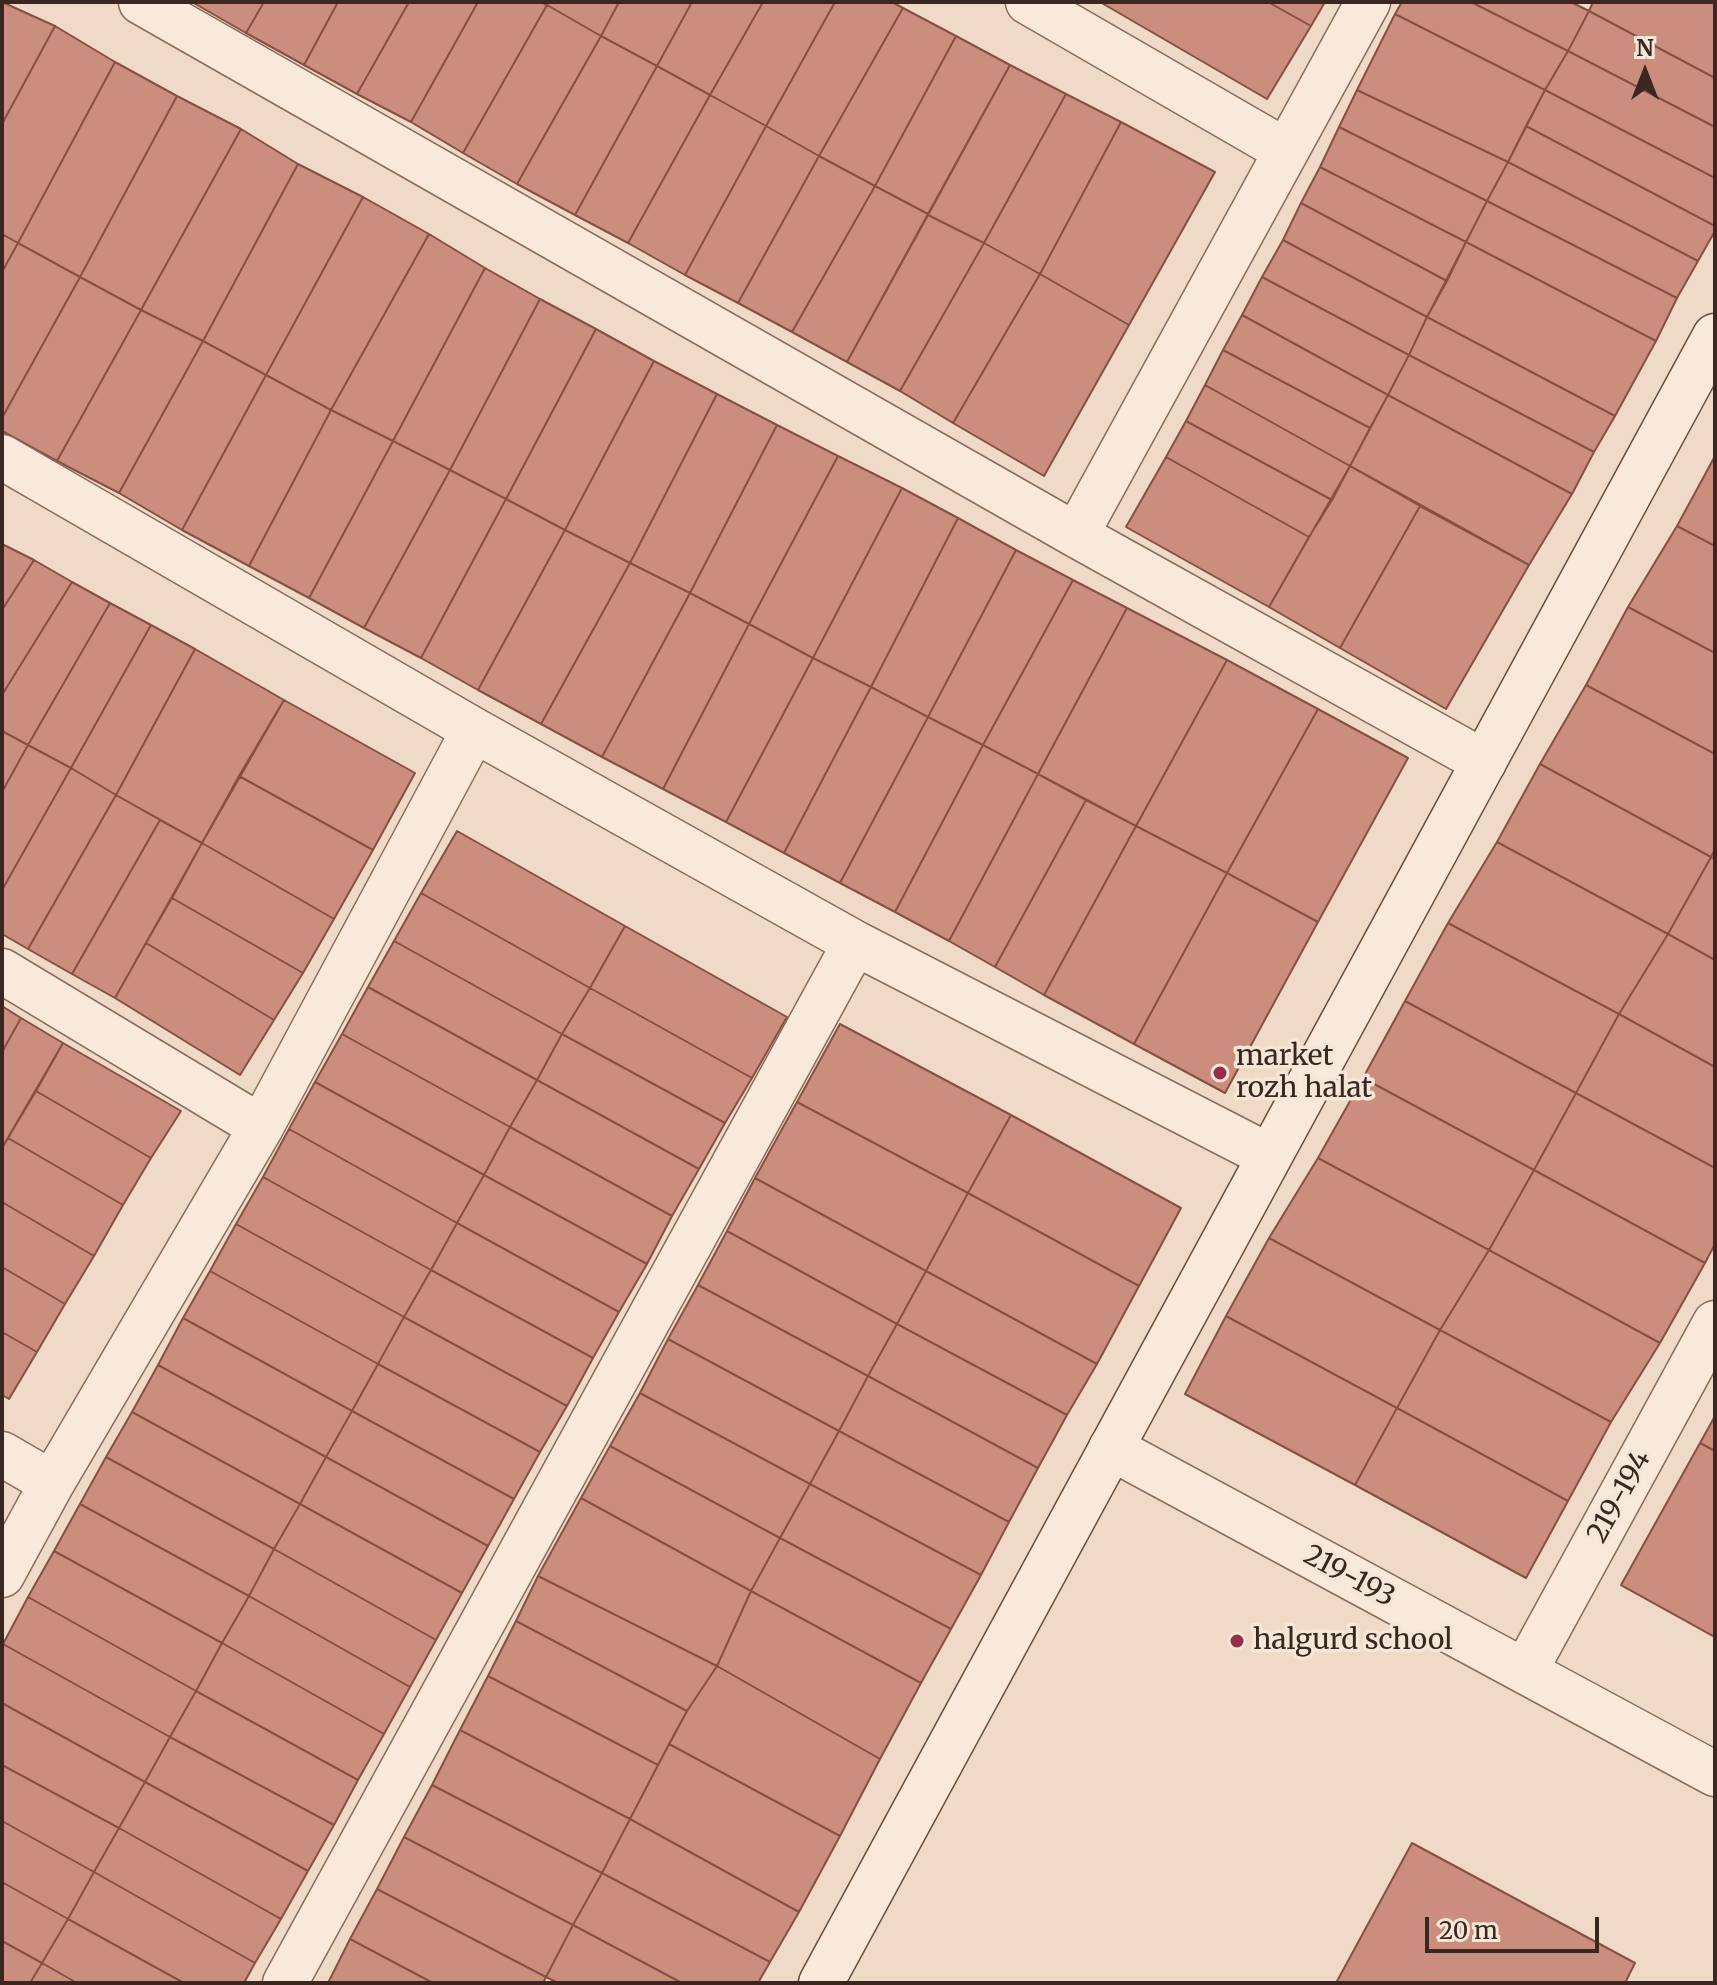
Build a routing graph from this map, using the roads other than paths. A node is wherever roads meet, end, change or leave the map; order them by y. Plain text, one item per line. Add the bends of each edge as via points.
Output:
1 (141, 2) edge
2 (1028, 2) edge
3 (1368, 2) edge
4 (1286, 151) junction
5 (1715, 336) edge
6 (2, 457) edge
7 (1076, 535) junction
8 (474, 730) junction
9 (1484, 762) junction
10 (855, 943) junction
11 (2, 971) edge
12 (261, 1127) junction
13 (1269, 1156) junction
14 (1715, 1323) edge
15 (1111, 1448) junction
16 (2, 1454) edge
17 (52, 1483) junction
18 (2, 1575) edge
19 (1525, 1671) junction
20 (1715, 1774) edge
21 (285, 1983) edge
22 (821, 1983) edge

1 - 7 street
2 - 4 street
3 - 4 street
4 - 7 street
5 - 9 street
6 - 8 street
7 - 9 street
8 - 10 street
8 - 12 street
9 - 13 street
10 - 13 street
10 - 21 street
11 - 12 street
12 - 17 street
13 - 15 street
14 - 19 street, 219-194
15 - 19 street, 219-193
15 - 22 street
16 - 17 street
17 - 18 street
19 - 20 street, 219-193

